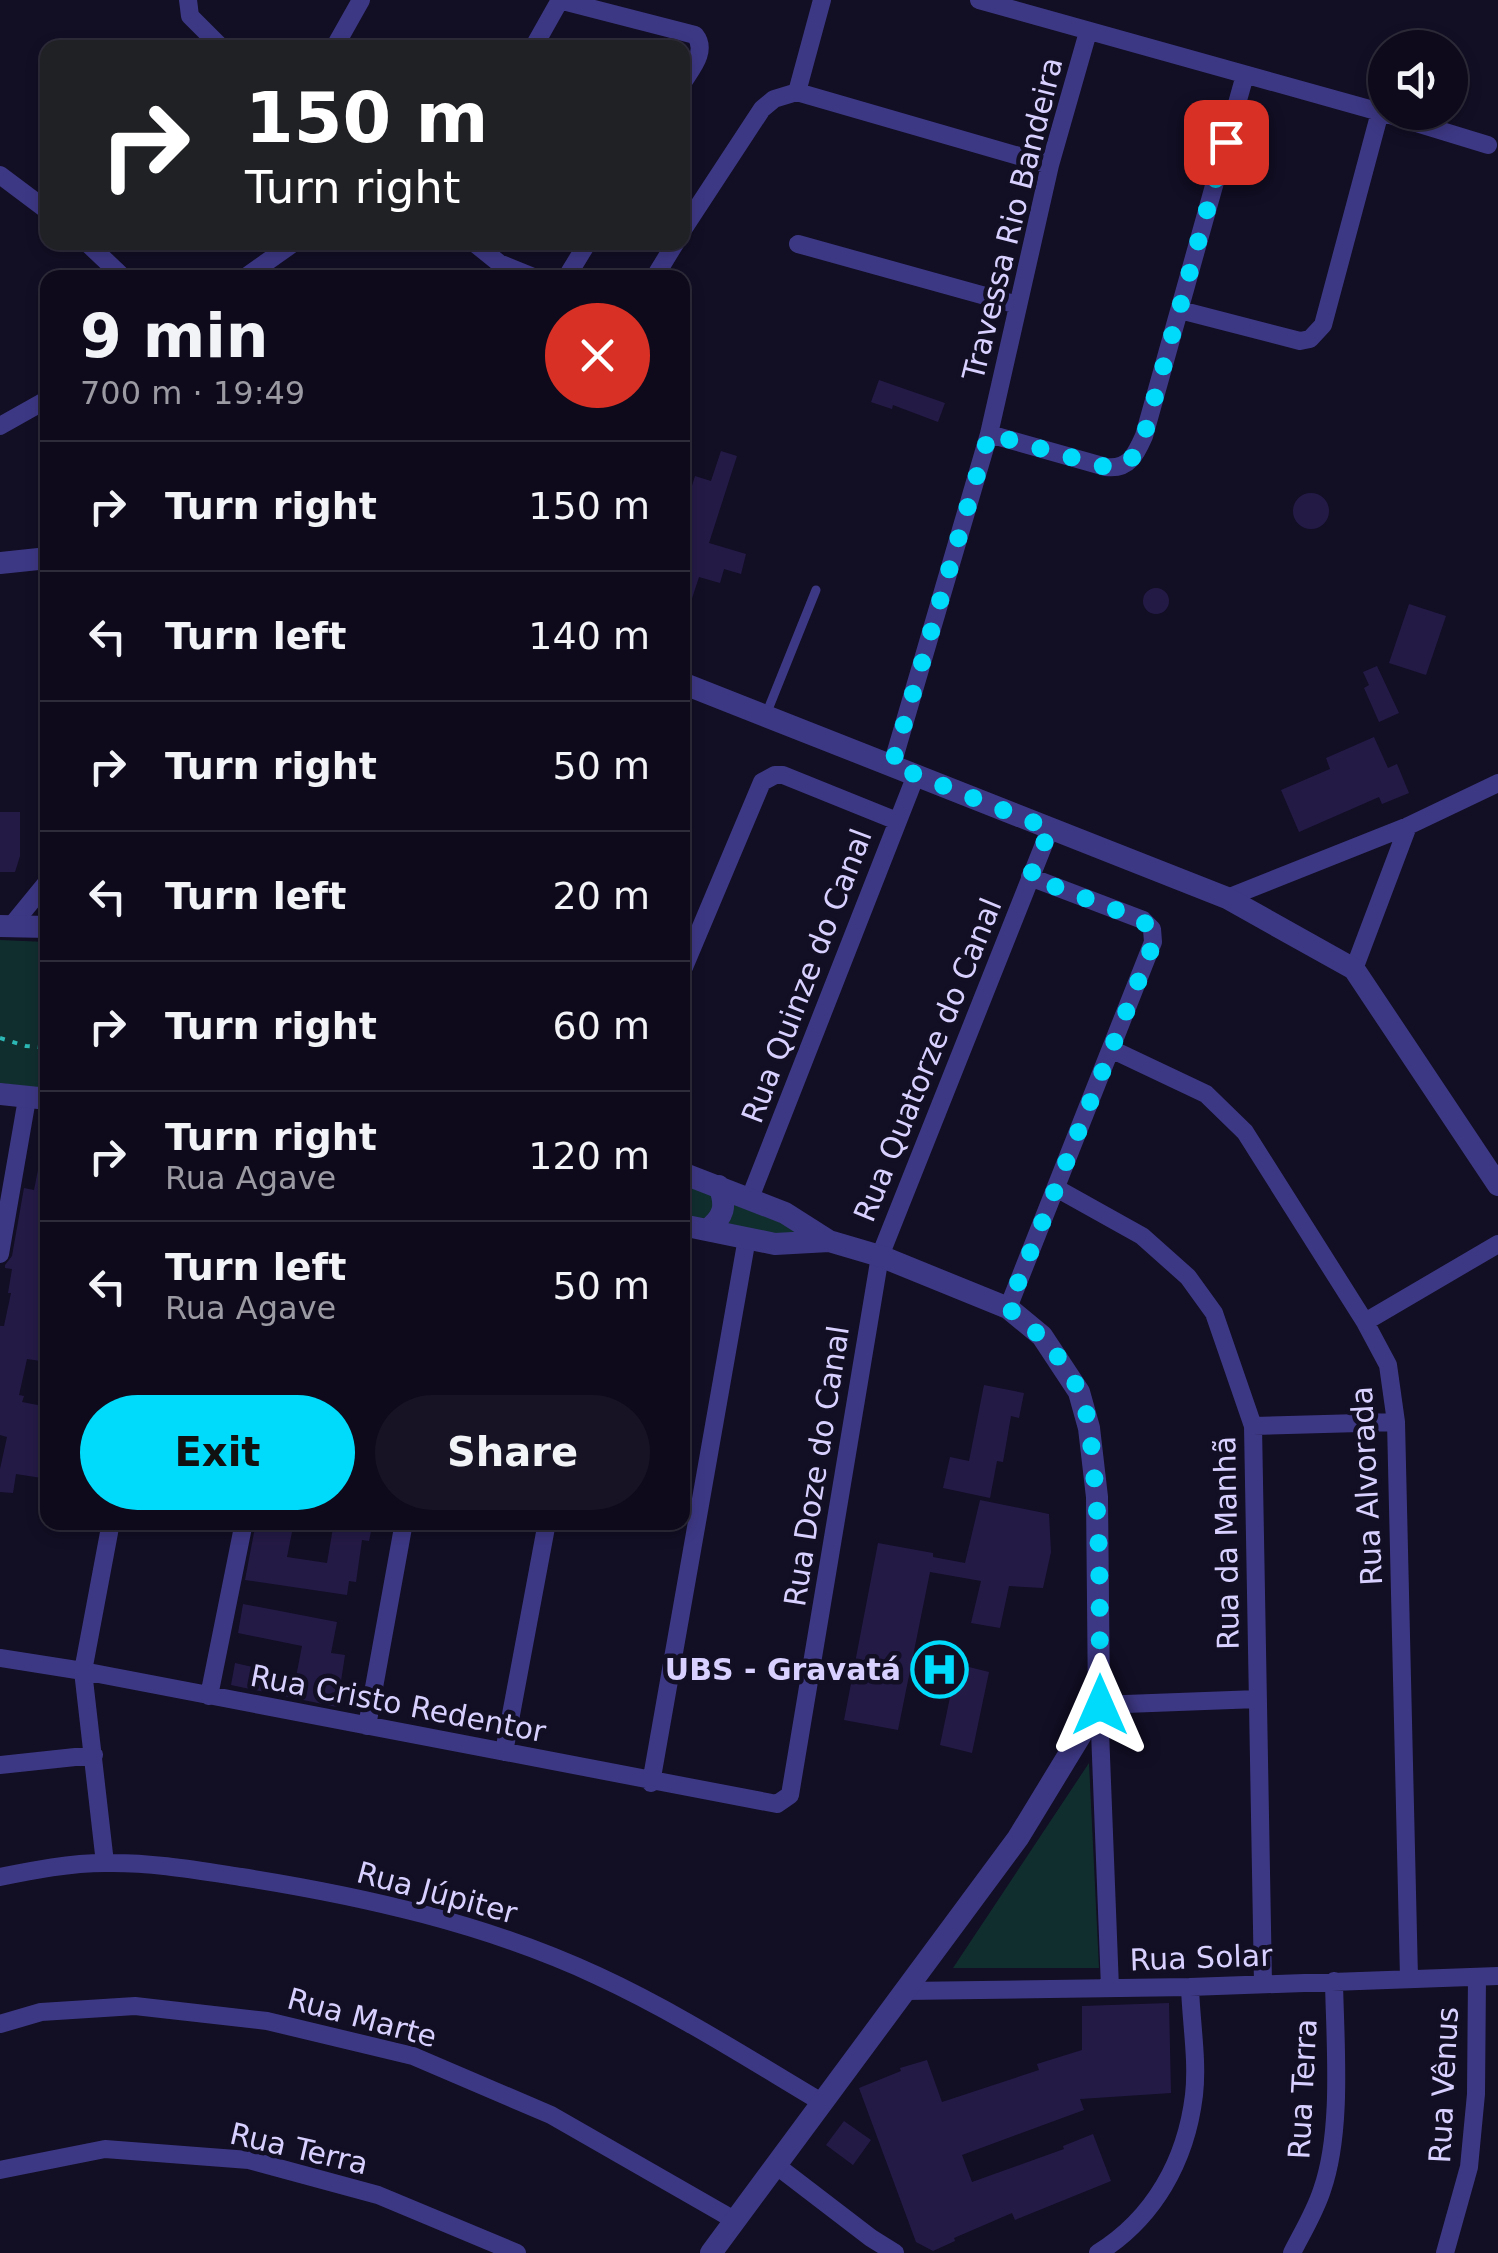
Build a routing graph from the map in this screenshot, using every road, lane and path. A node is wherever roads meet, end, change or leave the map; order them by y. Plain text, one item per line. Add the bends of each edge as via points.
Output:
1 (360, 0) edge
2 (559, 0) edge
3 (822, 0) edge
4 (979, 0) edge
5 (188, 5) edge
6 (1088, 32) junction
7 (216, 40) edge
8 (338, 40) edge
9 (538, 40) edge
10 (690, 71) edge
11 (1245, 75) junction
12 (797, 92) junction
13 (1368, 109) edge
14 (1375, 130) edge
15 (1437, 130) edge
16 (1488, 146) dead end
17 (1050, 166) junction
18 (0, 175) edge
19 (40, 205) edge
20 (690, 218) edge
21 (798, 244) dead end
22 (94, 250) edge
23 (284, 250) edge
24 (484, 250) edge
25 (116, 270) edge
26 (255, 270) edge
27 (516, 270) edge
28 (1018, 305) junction
29 (1180, 310) junction
30 (40, 402) edge
31 (5, 417) edge
32 (989, 434) junction
33 (40, 559) edge
34 (0, 563) edge
35 (816, 590) dead end
36 (690, 686) edge
37 (766, 716) junction
38 (892, 765) junction
39 (916, 775) junction
40 (1498, 784) edge
41 (897, 821) junction
42 (1408, 826) junction
43 (1050, 829) junction
44 (1030, 877) junction
45 (40, 889) edge
46 (1227, 898) junction
47 (6, 925) edge
48 (40, 927) edge
49 (690, 953) edge
50 (1354, 969) junction
51 (0, 1038) edge
52 (40, 1047) edge
53 (1111, 1048) junction
54 (0, 1094) edge
55 (37, 1099) edge
56 (690, 1175) edge
57 (1498, 1185) edge
58 (719, 1186) junction
59 (1056, 1188) junction
60 (750, 1198) junction
61 (690, 1227) edge
62 (707, 1230) junction
63 (746, 1238) junction
64 (829, 1241) junction
65 (1498, 1244) edge
66 (0, 1254) edge
67 (880, 1256) junction
68 (1008, 1308) junction
69 (1365, 1322) junction
70 (1396, 1422) junction
71 (1253, 1426) junction
72 (109, 1530) edge
73 (242, 1530) edge
74 (403, 1530) edge
75 (546, 1530) edge
76 (0, 1658) edge
77 (83, 1671) junction
78 (209, 1696) junction
79 (1258, 1699) junction
80 (1100, 1705) junction
81 (367, 1726) junction
82 (504, 1752) junction
83 (94, 1755) junction
84 (0, 1765) edge
85 (652, 1782) junction
86 (784, 1802) joint
87 (105, 1863) junction
88 (0, 1877) edge
89 (1477, 1976) junction
90 (1498, 1976) edge
91 (1410, 1978) junction
92 (1334, 1980) junction
93 (1263, 1984) junction
94 (1190, 1987) junction
95 (1110, 1988) junction
96 (905, 1991) junction
97 (0, 2024) edge
98 (822, 2103) junction
99 (777, 2166) junction
100 (0, 2170) edge
101 (736, 2221) junction
102 (517, 2253) edge
103 (712, 2253) edge
104 (896, 2253) edge
105 (1098, 2253) edge
106 (1292, 2253) edge
107 (1446, 2253) edge

1 - 8 street
2 - 9 street
2 - 10 street via 687,31 700,40
3 - 12 street
4 - 6 street
5 - 7 street
6 - 11 street
6 - 17 street, Travessa Rio Bandeira
11 - 13 street
11 - 29 street
12 - 17 street
12 - 20 street via 762,108
14 - 29 street via 1317,334 1300,341
15 - 16 street
17 - 28 street, Travessa Rio Bandeira
18 - 19 street
21 - 28 street
22 - 25 street
23 - 26 street
24 - 27 street
28 - 32 street, Travessa Rio Bandeira
29 - 32 street via 1144,436 1124,465 1106,467
30 - 31 street
32 - 38 street, Travessa Rio Bandeira
33 - 34 street
35 - 37 lane
36 - 37 street
37 - 38 street
38 - 39 street
39 - 41 street, Rua Quinze do Canal
39 - 43 street
40 - 42 street
41 - 49 street via 783,774 762,782
41 - 60 street, Rua Quinze do Canal
42 - 46 street
42 - 50 street
43 - 44 street, Rua Quatorze do Canal
43 - 46 street
44 - 53 street via 1152,928 1154,942
44 - 67 street, Rua Quatorze do Canal
45 - 47 street
46 - 50 street
47 - 48 street
50 - 57 street
51 - 52 path
53 - 59 street
53 - 69 street, Rua Alvorada via 1206,1094 1245,1132
54 - 55 street
55 - 66 street
56 - 58 street
58 - 60 street
58 - 62 street via 724,1211
59 - 68 street
59 - 71 street, Rua da Manhã via 1142,1236 1188,1276 1214,1313
60 - 64 street
61 - 62 street
62 - 63 street
63 - 64 street
63 - 85 street
64 - 67 street
65 - 69 street
67 - 68 street
67 - 86 street, Rua Doze do Canal
68 - 80 street via 1065,1366 1089,1428 1097,1497
69 - 70 street, Rua Alvorada via 1388,1365
70 - 71 street
70 - 91 street, Rua Alvorada
71 - 79 street, Rua da Manhã
72 - 77 street
73 - 78 street
74 - 81 street
75 - 82 street
76 - 77 street, Rua Cristo Redentor
77 - 78 street, Rua Cristo Redentor
77 - 83 street
78 - 81 street, Rua Cristo Redentor
79 - 80 street
79 - 93 street, Rua da Manhã
80 - 95 street
80 - 96 street via 1018,1838
81 - 82 street, Rua Cristo Redentor
82 - 85 street, Rua Cristo Redentor
83 - 84 street
83 - 87 street
85 - 86 street, Rua Cristo Redentor
87 - 88 street, Rua Júpiter
87 - 98 street, Rua Júpiter via 316,1888 523,1945 601,1977
89 - 90 street, Rua Solar
89 - 91 street, Rua Solar
89 - 107 street, Rua Vênus via 1469,2167
91 - 92 street, Rua Solar
92 - 93 street, Rua Solar
92 - 106 street, Rua Terra via 1330,2160
93 - 94 street, Rua Solar
94 - 95 street, Rua Solar
94 - 105 street via 1194,2094 1178,2159 1144,2218
95 - 96 street, Rua Solar
96 - 98 street
97 - 101 street, Rua Marte via 40,2012 135,2006 267,2021 413,2056 551,2115
98 - 99 street
99 - 101 street
99 - 104 street
100 - 102 street, Rua Terra via 106,2149 248,2160 378,2195
101 - 103 street

